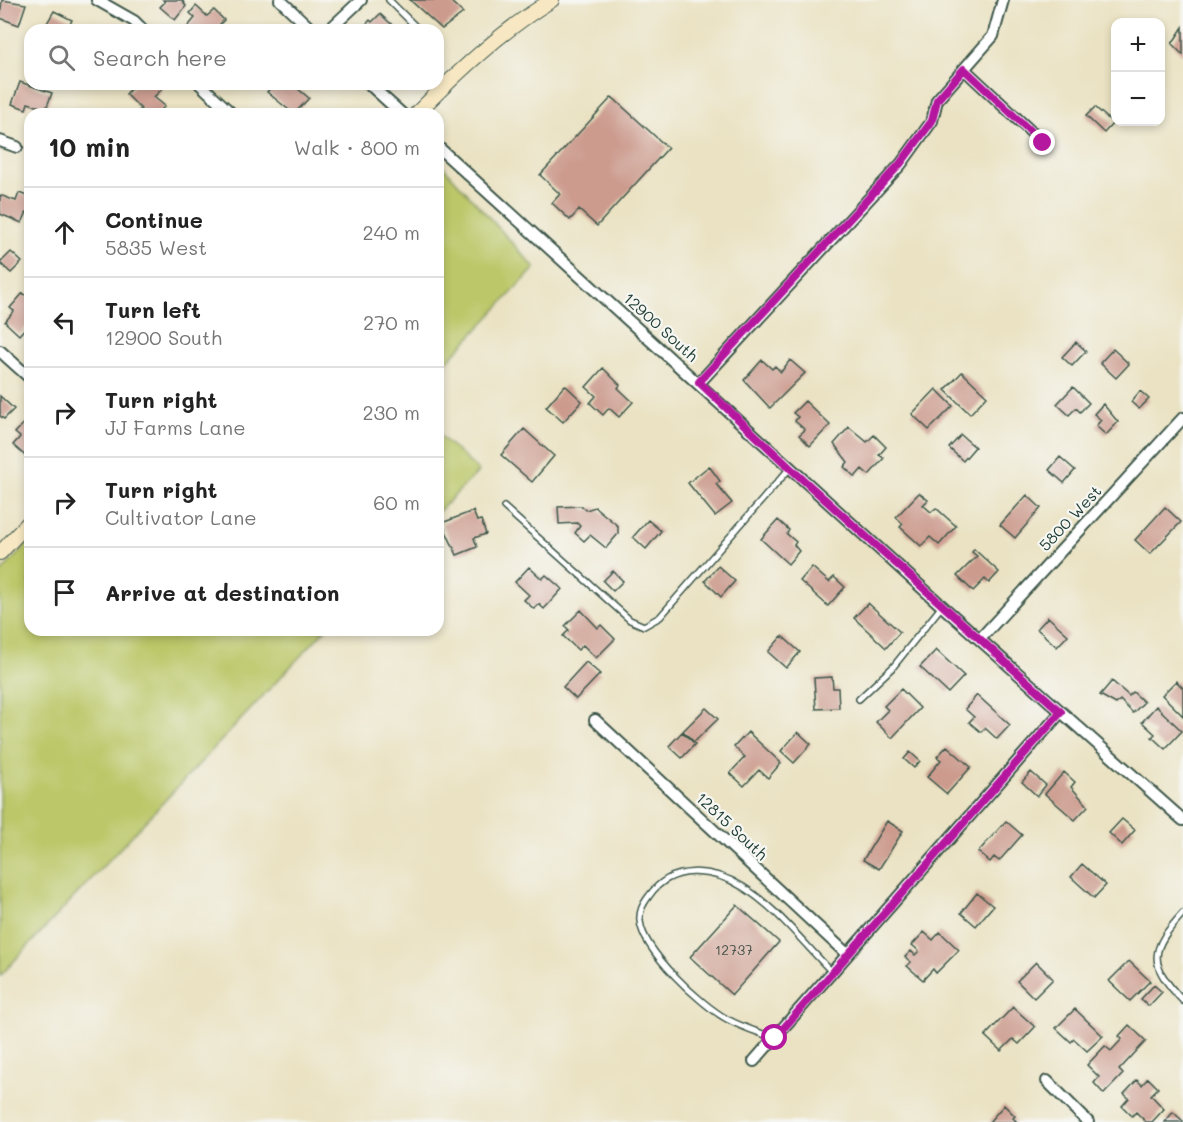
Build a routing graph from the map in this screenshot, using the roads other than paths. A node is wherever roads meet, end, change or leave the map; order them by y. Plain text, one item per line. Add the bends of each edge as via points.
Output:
1 (97, 0) edge
2 (280, 0) edge
3 (361, 0) edge
4 (389, 0) edge
5 (552, 0) edge
6 (1003, 0) edge
7 (137, 24) edge
8 (306, 24) edge
9 (336, 24) edge
10 (413, 24) edge
11 (964, 69) junction
12 (444, 87) edge
13 (206, 90) edge
14 (376, 90) edge
15 (441, 90) edge
16 (226, 108) edge
17 (395, 108) edge
18 (422, 108) edge
19 (0, 141) edge
20 (1043, 143) dead end
21 (17, 147) dead end
22 (444, 152) edge
23 (0, 351) edge
24 (24, 370) edge
25 (699, 382) junction
26 (1183, 418) edge
27 (790, 468) junction
28 (504, 507) dead end
29 (24, 527) edge
30 (0, 553) edge
31 (942, 606) junction
32 (980, 639) junction
33 (860, 699) dead end
34 (1061, 712) junction
35 (596, 720) dead end
36 (1183, 820) edge
37 (1183, 913) edge
38 (847, 954) junction
39 (832, 972) junction
40 (1183, 1001) edge
41 (775, 1038) junction
42 (754, 1061) dead end
43 (1047, 1081) dead end
44 (1088, 1122) edge

1 - 7 street
2 - 8 street
3 - 9 street
4 - 10 lane
5 - 12 main road via 524,17
6 - 11 street via 993,36
11 - 20 street
11 - 25 street via 937,100 932,121 900,164
13 - 16 street
14 - 17 street
15 - 18 main road
19 - 21 street
22 - 25 street, 12900 South
23 - 24 street
25 - 27 street, 12900 South
26 - 32 street, 5800 West
27 - 28 lane via 660,617 644,626 630,620
27 - 31 street, 12900 South
29 - 30 main road
31 - 32 street, 12900 South
31 - 33 lane via 893,667
32 - 34 street, 12900 South
34 - 36 street, 12900 South
34 - 38 street
35 - 38 street, 12815 South
37 - 40 lane via 1156,950 1156,959
38 - 39 street
39 - 41 street
39 - 41 lane via 782,918 742,886 708,873 684,872 662,881 641,909 640,923 651,948 705,1005 727,1019
41 - 42 street
43 - 44 street

